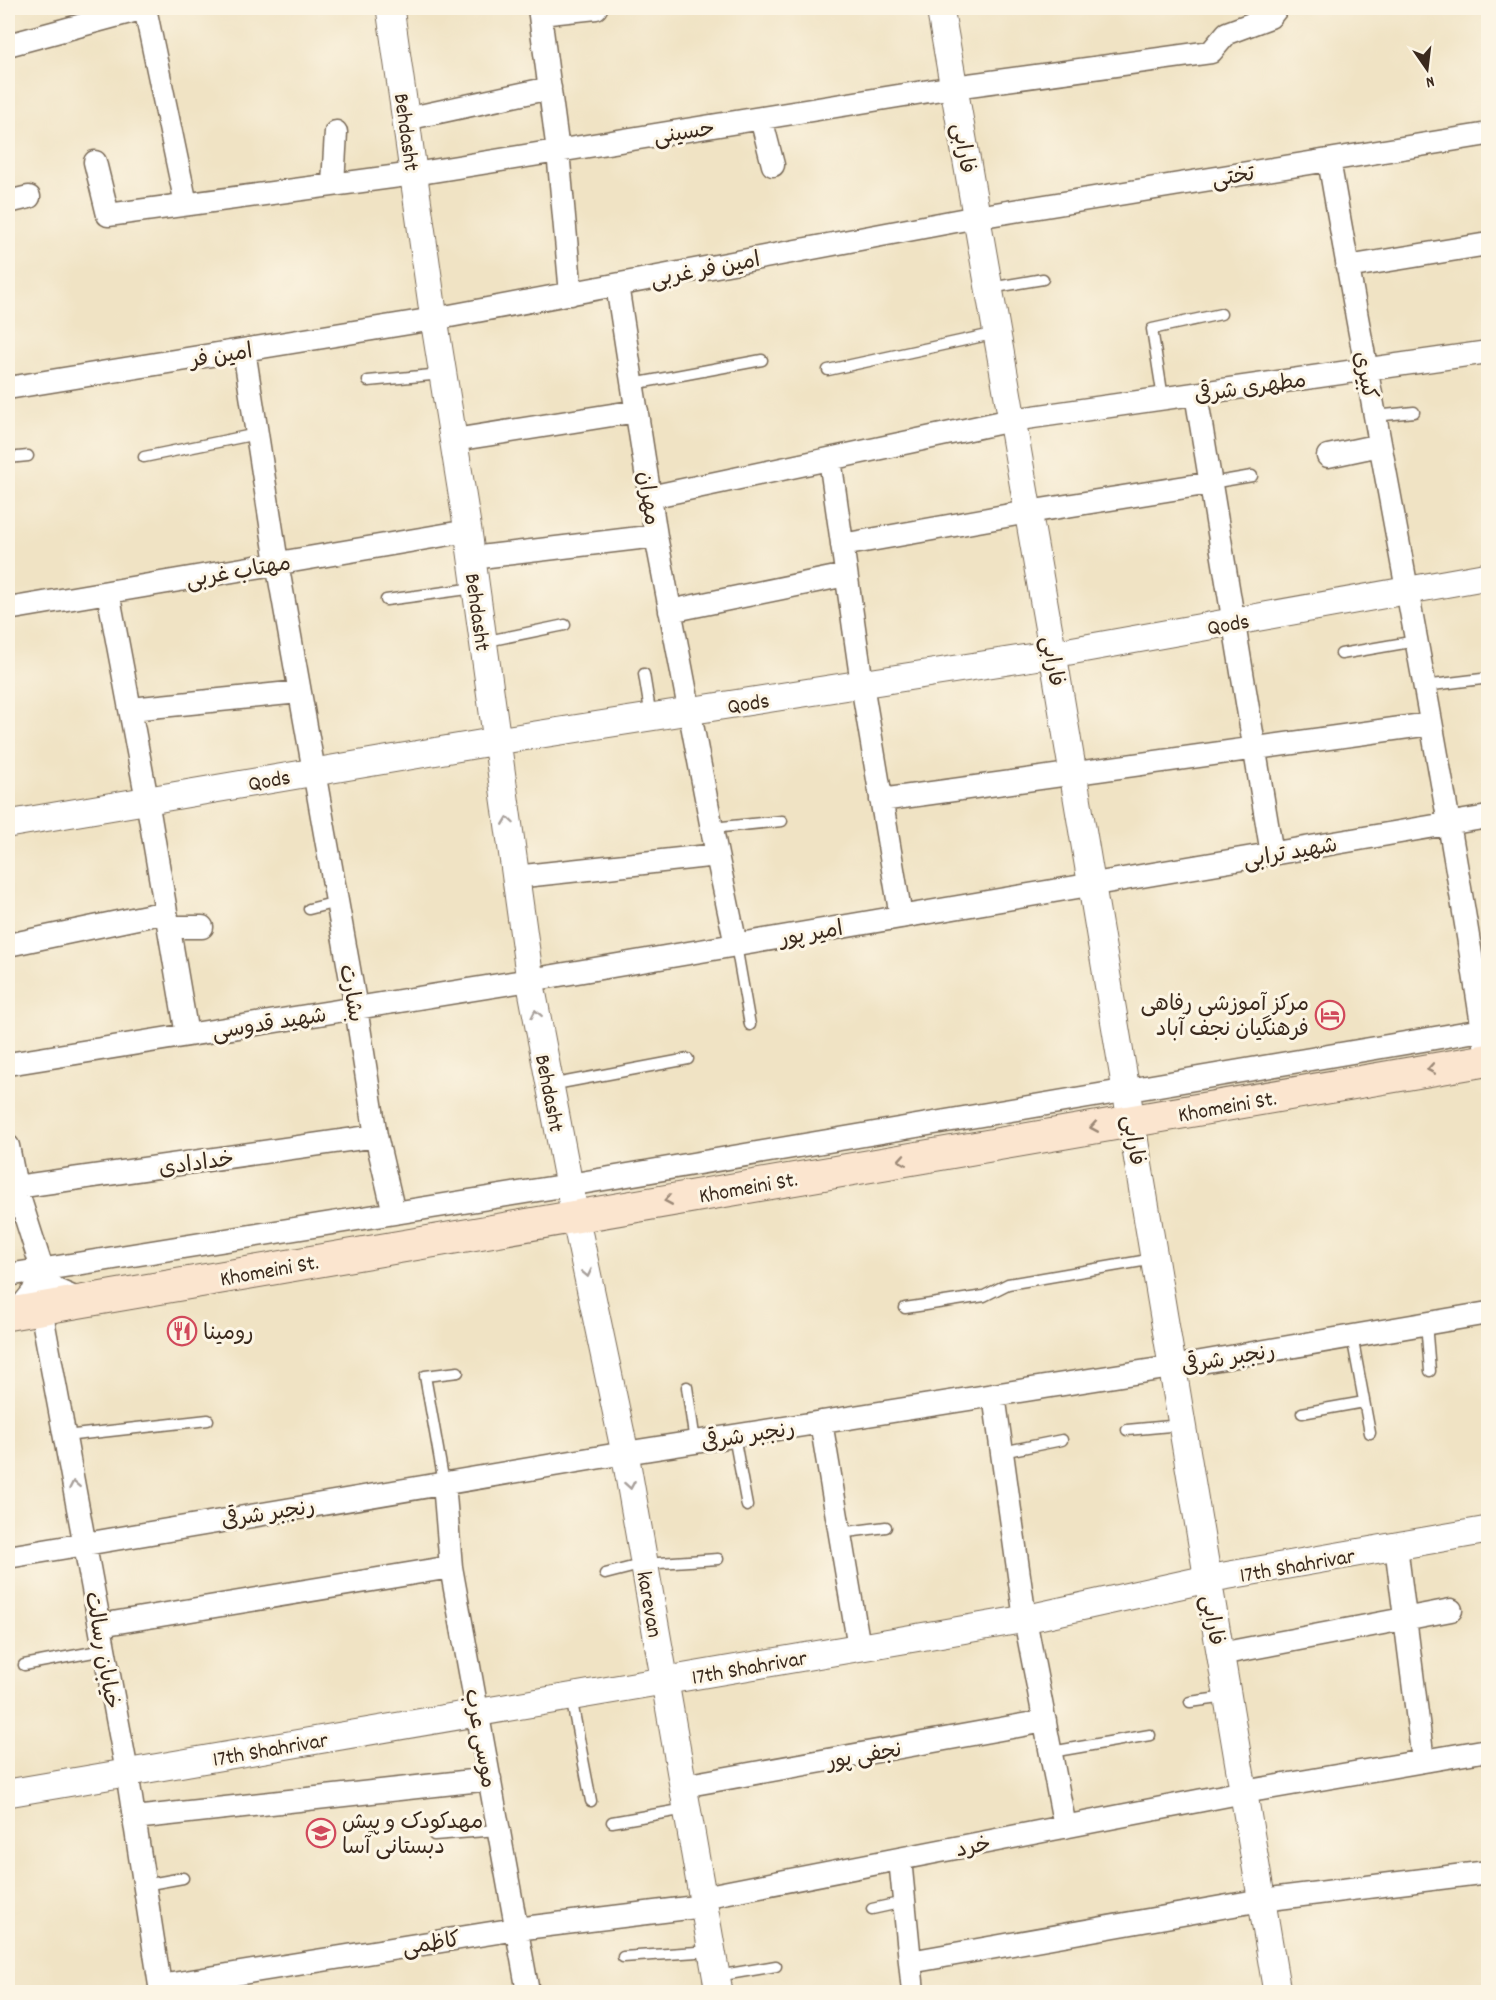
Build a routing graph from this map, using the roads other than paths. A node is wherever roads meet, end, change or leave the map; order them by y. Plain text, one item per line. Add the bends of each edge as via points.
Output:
1 (145, 8) edge
2 (390, 8) edge
3 (596, 8) edge
4 (940, 8) edge
5 (1276, 8) edge
6 (540, 11) edge
7 (8, 45) edge
8 (954, 87) junction
9 (550, 88) junction
10 (761, 118) junction
11 (406, 119) junction
12 (336, 132) dead end
13 (1488, 134) edge
14 (558, 151) junction
15 (1329, 160) junction
16 (94, 162) dead end
17 (773, 165) dead end
18 (414, 174) junction
19 (333, 184) junction
20 (186, 204) junction
21 (977, 217) junction
22 (1488, 244) edge
23 (1347, 267) junction
24 (1043, 279) dead end
25 (617, 285) junction
26 (989, 288) junction
27 (572, 294) junction
28 (1221, 314) dead end
29 (434, 319) junction
30 (997, 333) junction
31 (244, 350) junction
32 (1488, 352) edge
33 (762, 360) dead end
34 (828, 369) dead end
35 (1365, 369) junction
36 (443, 374) junction
37 (368, 381) dead end
38 (633, 384) junction
39 (8, 388) edge
40 (1196, 394) junction
41 (1163, 398) junction
42 (638, 411) junction
43 (1414, 412) dead end
44 (1374, 416) junction
45 (1012, 420) junction
46 (257, 434) junction
47 (453, 441) junction
48 (1380, 445) junction
49 (28, 456) dead end
50 (1328, 456) dead end
51 (144, 457) dead end
52 (8, 458) edge
53 (830, 459) junction
54 (1252, 476) dead end
55 (1211, 483) junction
56 (650, 497) junction
57 (1028, 512) junction
58 (468, 531) junction
59 (656, 536) junction
60 (842, 545) junction
61 (472, 558) junction
62 (277, 563) junction
63 (846, 575) junction
64 (1488, 576) edge
65 (476, 588) junction
66 (1408, 591) junction
67 (108, 592) junction
68 (386, 600) dead end
69 (8, 609) edge
70 (670, 611) junction
71 (1234, 622) junction
72 (565, 626) dead end
73 (1416, 641) junction
74 (483, 642) junction
75 (1053, 654) junction
76 (1341, 654) dead end
77 (644, 674) dead end
78 (1482, 679) dead end
79 (862, 684) junction
80 (1424, 686) junction
81 (299, 692) junction
82 (131, 710) junction
83 (690, 711) junction
84 (651, 717) junction
85 (1431, 724) junction
86 (497, 741) junction
87 (1253, 748) junction
88 (313, 772) junction
89 (1073, 772) junction
90 (147, 800) junction
91 (881, 800) junction
92 (1488, 817) edge
93 (782, 821) dead end
94 (1450, 823) junction
95 (8, 824) edge
96 (712, 828) junction
97 (1272, 854) junction
98 (717, 855) junction
99 (515, 877) junction
100 (1092, 885) junction
101 (337, 902) junction
102 (309, 909) dead end
103 (901, 917) junction
104 (168, 920) junction
105 (202, 927) dead end
106 (8, 945) edge
107 (736, 945) junction
108 (530, 980) junction
109 (356, 1008) junction
110 (750, 1024) dead end
111 (187, 1035) junction
112 (1487, 1045) edge
113 (688, 1059) dead end
114 (8, 1064) edge
115 (550, 1085) junction
116 (1129, 1106) junction
117 (376, 1136) junction
118 (8, 1146) edge
119 (569, 1185) junction
120 (16, 1187) junction
121 (394, 1213) junction
122 (575, 1216) junction
123 (1154, 1259) junction
124 (42, 1269) junction
125 (8, 1275) edge
126 (82, 1301) junction
127 (905, 1308) dead end
128 (22, 1312) edge
129 (1488, 1312) edge
130 (1426, 1323) junction
131 (1352, 1336) junction
132 (1172, 1367) junction
133 (1430, 1371) dead end
134 (458, 1372) dead end
135 (687, 1387) dead end
136 (994, 1395) junction
137 (1364, 1402) junction
138 (1302, 1413) dead end
139 (208, 1420) dead end
140 (820, 1422) junction
141 (1182, 1425) junction
142 (1127, 1430) dead end
143 (1370, 1433) dead end
144 (65, 1436) junction
145 (734, 1436) junction
146 (1062, 1440) dead end
147 (695, 1442) junction
148 (1002, 1452) junction
149 (625, 1453) junction
150 (444, 1483) junction
151 (747, 1506) dead end
152 (886, 1527) dead end
153 (1488, 1530) edge
154 (839, 1533) junction
155 (85, 1543) junction
156 (1396, 1546) junction
157 (8, 1557) edge
158 (718, 1559) dead end
159 (644, 1564) junction
160 (450, 1567) junction
161 (605, 1574) dead end
162 (1207, 1580) junction
163 (1451, 1610) dead end
164 (1025, 1619) junction
165 (1404, 1620) junction
166 (100, 1625) junction
167 (859, 1647) junction
168 (104, 1650) junction
169 (1221, 1654) junction
170 (24, 1665) dead end
171 (664, 1681) junction
172 (570, 1697) junction
173 (1228, 1697) junction
174 (1190, 1702) dead end
175 (477, 1712) junction
176 (1045, 1721) junction
177 (1150, 1735) dead end
178 (1488, 1750) edge
179 (1051, 1752) junction
180 (1423, 1761) junction
181 (127, 1772) junction
182 (490, 1779) junction
183 (8, 1792) edge
184 (1244, 1792) junction
185 (685, 1798) junction
186 (591, 1801) dead end
187 (134, 1818) junction
188 (612, 1822) dead end
189 (1065, 1827) junction
190 (498, 1830) junction
191 (434, 1835) dead end
192 (900, 1859) junction
193 (1488, 1872) edge
194 (183, 1878) dead end
195 (144, 1885) junction
196 (1262, 1900) junction
197 (703, 1902) junction
198 (904, 1902) junction
199 (873, 1909) dead end
200 (516, 1929) junction
201 (623, 1957) dead end
202 (910, 1962) junction
203 (776, 1966) dead end
204 (716, 1973) edge
205 (160, 1989) edge
206 (528, 1992) edge
207 (913, 1992) edge
208 (1277, 1992) edge

1 - 7 street
1 - 20 street
2 - 11 street, Behdasht
3 - 6 street
4 - 8 street, فارابی
5 - 8 street, حسینی via 1270,17 1227,33 1211,52
6 - 9 street
8 - 10 street, حسینی
8 - 21 street, فارابی
9 - 11 street
9 - 14 street
10 - 14 street, حسینی
10 - 17 street
11 - 18 street, Behdasht
12 - 19 street
13 - 15 street, تختی
14 - 18 street, حسینی
14 - 27 street
15 - 21 street, تختی
15 - 23 street, کبیری
16 - 20 street, حسینی via 108,214
18 - 19 street, حسینی
18 - 29 street, Behdasht
19 - 20 street, حسینی
21 - 25 street, امین فر غربی
21 - 26 street, فارابی
22 - 23 street
23 - 35 street, کبیری
24 - 26 lane
25 - 27 street, امین فر غربی
25 - 38 street, مهران
26 - 30 street, فارابی
27 - 29 street, امین فر غربی
28 - 41 lane via 1152,329
29 - 31 street, امین فر
29 - 36 street, Behdasht
30 - 34 lane
30 - 45 street, فارابی
31 - 39 street, امین فر
31 - 46 street, بشارت
32 - 35 street, مطهری شرقی
33 - 38 lane
35 - 40 street, مطهری شرقی
35 - 44 street, کبیری
36 - 37 lane
36 - 47 street, Behdasht
38 - 42 street, مهران
40 - 41 street, مطهری شرقی
40 - 55 street
41 - 45 street, مطهری شرقی
42 - 47 street
42 - 56 street, مهران
43 - 44 lane
44 - 48 street, کبیری
45 - 53 street, مطهری شرقی
45 - 57 street, فارابی
46 - 51 lane
46 - 62 street, بشارت
47 - 58 street, Behdasht
48 - 50 street
48 - 66 street, کبیری
49 - 52 lane
53 - 56 street, مطهری شرقی
53 - 60 street
54 - 55 lane
55 - 57 street
55 - 71 street
56 - 59 street, مهران
57 - 60 street
57 - 75 street, فارابی
58 - 61 street, Behdasht
58 - 62 street, مهتاب غربی
59 - 61 street
59 - 70 street, مهران
60 - 63 street
61 - 65 street, Behdasht
62 - 67 street, مهتاب غربی
62 - 81 street, بشارت
63 - 70 street
63 - 79 street
64 - 66 street, Qods
65 - 68 lane
65 - 74 street, Behdasht
66 - 71 street, Qods
66 - 73 street, کبیری
67 - 69 street, مهتاب غربی
67 - 82 street
70 - 83 street, مهران
71 - 75 street, Qods
71 - 87 street
72 - 74 lane
73 - 76 lane
73 - 80 street, کبیری
74 - 86 street, Behdasht
75 - 79 street, Qods
75 - 89 street, فارابی
77 - 84 lane
78 - 80 lane
79 - 83 street, Qods
79 - 91 street
80 - 85 street, کبیری
81 - 82 street
81 - 88 street, بشارت
82 - 90 street
83 - 84 street, Qods
83 - 96 street, مهران
84 - 86 street, Qods
85 - 87 street
85 - 94 street, کبیری
86 - 88 street, Qods
99 -> 86 street, Behdasht
87 - 89 street
87 - 97 street
88 - 90 street, Qods
88 - 101 street, بشارت
89 - 91 street
89 - 100 street, فارابی
90 - 95 street, Qods
90 - 104 street
91 - 103 street
92 - 94 street, شهید ترابی
93 - 96 lane
94 - 97 street, شهید ترابی
94 - 112 street, کبیری
96 - 98 street, مهران
97 - 100 street, شهید ترابی
98 - 99 street
98 - 107 street, مهران
99 - 108 street, Behdasht
100 - 103 street, امیر پور
100 - 116 street, فارابی
101 - 102 lane
101 - 109 street, بشارت
103 - 107 street, امیر پور
104 - 105 street
104 - 106 street
104 - 111 street
107 - 108 street, امیر پور
107 - 110 lane
108 - 109 street, شهید قدوسی
115 -> 108 street, Behdasht
109 - 111 street, شهید قدوسی
109 - 117 street, بشارت
111 - 114 street, شهید قدوسی
112 - 116 main road, Khomeini St.
113 - 115 lane
115 - 119 street, Behdasht
116 - 119 street
116 -> 122 main road, Khomeini St.
116 - 123 street, فارابی
117 - 120 street, خدادادی
117 - 121 street, بشارت
118 - 120 street
119 - 121 street
119 - 122 street, Behdasht
120 - 124 street
121 - 124 street
122 - 126 main road, Khomeini St.
122 -> 149 street, karevan
123 - 127 lane via 1008,1284 984,1296
123 - 132 street, فارابی
124 - 125 street
124 - 126 street via 54,1289
124 - 128 street
126 - 128 main road, Khomeini St.
128 - 144 street, خیابان رسالت
129 - 130 street, رنجبر شرقی
130 - 131 street, رنجبر شرقی
130 - 133 lane
131 - 132 street, رنجبر شرقی
131 - 137 lane
132 - 136 street, رنجبر شرقی
132 - 141 street, فارابی
134 - 150 lane via 425,1376
135 - 147 lane
136 - 140 street, رنجبر شرقی
136 - 148 street
137 - 138 lane
137 - 143 lane
139 - 144 lane
140 - 145 street, رنجبر شرقی
140 - 154 street
141 - 142 lane
141 - 162 street, فارابی
155 -> 144 street, خیابان رسالت
145 - 147 street, رنجبر شرقی
145 - 151 lane
146 - 148 lane
147 - 149 street, رنجبر شرقی
148 - 164 street
149 - 150 street, رنجبر شرقی
149 -> 159 street, karevan
150 - 155 street, رنجبر شرقی
150 - 160 street, موسی عرب
152 - 154 lane
153 - 156 street, 17th Shahrivar
154 - 167 street
155 - 157 street, رنجبر شرقی
155 - 166 street, خیابان رسالت
156 - 162 street, 17th Shahrivar
156 - 165 street
158 - 159 lane
159 - 161 lane
159 - 171 street, karevan
160 - 166 street
160 - 175 street, موسی عرب
162 - 164 street, 17th Shahrivar
162 - 169 street, فارابی
163 - 165 street
164 - 167 street, 17th Shahrivar
164 - 176 street
165 - 169 street
165 - 180 street
166 - 168 street, خیابان رسالت
167 - 171 street, 17th Shahrivar
168 - 170 lane
168 - 181 street, خیابان رسالت
169 - 173 street, فارابی
171 - 172 street, 17th Shahrivar
171 - 185 street, karevan
172 - 175 street, 17th Shahrivar
172 - 186 lane
173 - 174 lane
173 - 184 street, فارابی
175 - 181 street, 17th Shahrivar
175 - 182 street, موسی عرب
176 - 179 street
176 - 185 street, نجفی پور
177 - 179 lane
178 - 180 street, خرد
179 - 189 street
180 - 184 street, خرد
181 - 183 street, 17th Shahrivar
181 - 187 street, خیابان رسالت
182 - 187 street
182 - 190 street, موسی عرب
184 - 189 street, خرد
184 - 196 street, فارابی
185 - 188 lane
185 - 197 street, karevan
187 - 195 street, خیابان رسالت
189 - 192 street, خرد
190 - 191 lane
190 - 200 street, موسی عرب
192 - 197 street, خرد
192 - 198 street
193 - 196 street
194 - 195 lane
195 - 205 street, خیابان رسالت
196 - 202 street
196 - 208 street, فارابی
197 - 200 street, کاظمی
197 - 204 street, karevan
198 - 199 lane
198 - 202 street
200 - 205 street, کاظمی
200 - 206 street, موسی عرب
201 - 204 lane
202 - 207 street
203 - 204 lane

